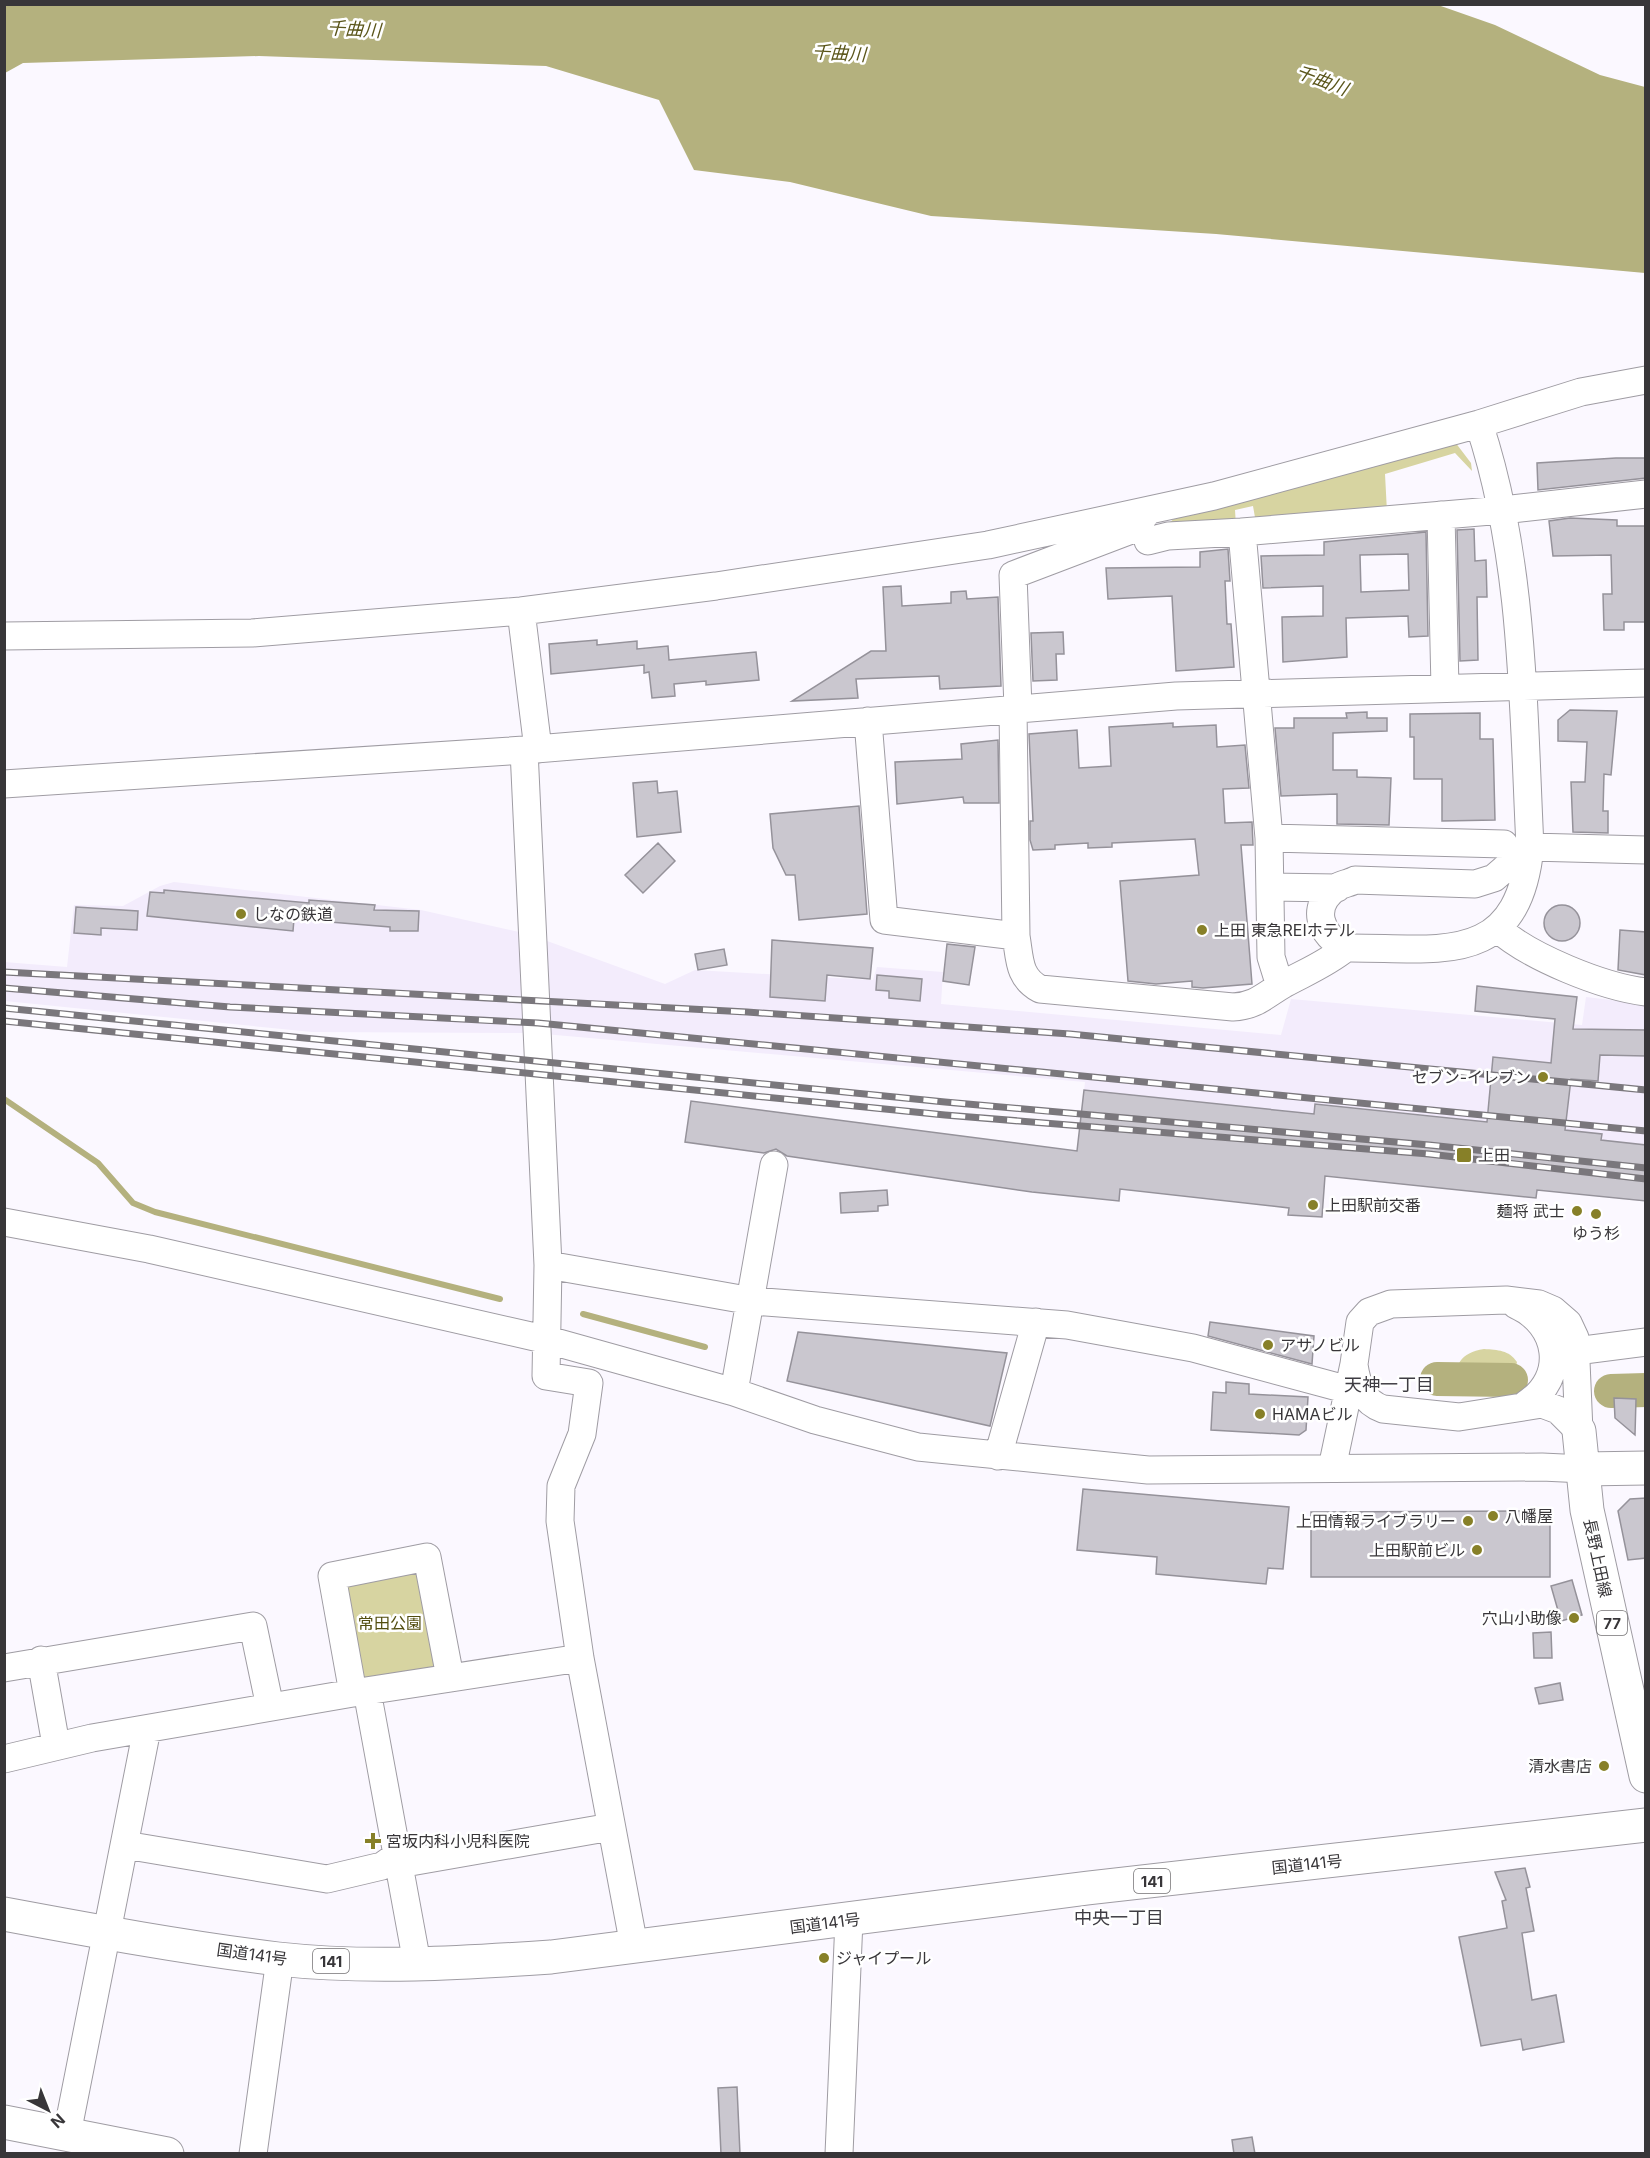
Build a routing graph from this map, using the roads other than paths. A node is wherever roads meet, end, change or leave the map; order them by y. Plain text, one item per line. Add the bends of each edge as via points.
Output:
1 (1646, 380) edge
2 (1479, 424) junction
3 (1646, 494) edge
4 (1150, 509) junction
5 (1503, 510) junction
6 (1441, 515) junction
7 (1242, 532) junction
8 (1148, 541) dead end
9 (521, 611) junction
10 (4, 636) edge
11 (1646, 683) edge
12 (1522, 686) junction
13 (1445, 688) junction
14 (1256, 692) junction
15 (1016, 708) junction
16 (868, 721) junction
17 (531, 749) junction
18 (4, 784) edge
19 (1269, 838) junction
20 (1413, 843) junction
21 (1517, 846) junction
22 (1646, 850) edge
23 (1411, 882) junction
24 (1475, 884) junction
25 (1270, 887) junction
26 (1337, 888) junction
27 (1501, 923) junction
28 (1016, 936) junction
29 (1346, 948) junction
30 (1280, 986) junction
31 (1646, 992) edge
32 (774, 1166) dead end
33 (4, 1221) edge
34 (548, 1265) junction
35 (1506, 1300) junction
36 (752, 1301) junction
37 (1036, 1322) junction
38 (548, 1340) junction
39 (1646, 1342) edge
40 (1576, 1351) junction
41 (1354, 1364) junction
42 (1577, 1389) junction
43 (1349, 1390) junction
44 (734, 1392) junction
45 (1526, 1404) junction
46 (1553, 1407) junction
47 (1383, 1409) junction
48 (1580, 1431) junction
49 (1337, 1437) junction
50 (998, 1456) junction
51 (1332, 1468) junction
52 (1646, 1468) edge
53 (1584, 1469) junction
54 (580, 1658) junction
55 (41, 1660) junction
56 (4, 1668) edge
57 (450, 1677) junction
58 (360, 1692) junction
59 (270, 1707) junction
60 (147, 1729) junction
61 (56, 1745) junction
62 (4, 1759) edge
63 (1646, 1776) edge
64 (1646, 1825) edge
65 (611, 1827) junction
66 (125, 1845) junction
67 (399, 1859) junction
68 (4, 1914) edge
69 (849, 1920) junction
70 (107, 1933) junction
71 (634, 1946) junction
72 (280, 1959) junction
73 (417, 1963) junction
74 (4, 2122) edge
75 (63, 2141) edge
76 (167, 2154) edge
77 (252, 2154) edge
78 (839, 2154) edge

1 - 2 street via 1581,392
2 - 4 street via 1214,496
2 - 5 street
3 - 5 street
4 - 9 street via 988,545
4 - 15 street via 1134,529 1013,575
5 - 6 street
5 - 12 street
6 - 7 street
6 - 13 street
7 - 8 street via 1168,536
7 - 14 street
9 - 10 street via 252,633
9 - 17 street
11 - 12 street
12 - 13 street
12 - 21 street
13 - 14 street
14 - 15 street
14 - 19 street
15 - 16 street
15 - 28 street
16 - 17 street
16 - 28 street via 884,920
17 - 18 street
17 - 34 street
19 - 20 street
19 - 25 street
20 - 21 street
20 - 23 street
21 - 22 street
21 - 24 street via 1494,878
21 - 27 street via 1528,869
23 - 24 street
23 - 26 street via 1355,880
24 - 27 street via 1491,897
25 - 26 street
25 - 30 street via 1271,957
26 - 29 street via 1321,907 1322,926 1333,942
27 - 29 street via 1465,946 1444,950
27 - 31 street via 1512,941 1586,976 1625,990
28 - 30 street via 1022,974 1040,989 1248,1007
29 - 30 street via 1321,967
32 - 36 street
33 - 38 street via 160,1252
34 - 36 street
34 - 38 street
35 - 40 street via 1539,1304 1559,1313 1573,1332
35 - 41 street via 1400,1303 1376,1308 1360,1322
35 - 45 street via 1536,1318 1546,1329 1553,1347 1550,1379
36 - 37 street
36 - 44 street
37 - 43 street via 1193,1348
37 - 50 street
38 - 44 street
38 - 54 street via 546,1376 590,1383 582,1434 561,1486 560,1521
39 - 40 street
40 - 42 street
41 - 43 street
41 - 47 street via 1356,1380 1365,1396
42 - 46 street via 1567,1404
42 - 48 street
43 - 49 street
44 - 50 street via 815,1420 918,1447
45 - 46 street
45 - 47 street via 1459,1417
46 - 48 street
47 - 49 street via 1356,1415
48 - 53 main road, 長野上田線
49 - 51 street
50 - 51 street via 1148,1470
51 - 53 street
52 - 53 main road
53 - 63 main road, 長野上田線 / 77 via 1587,1510
54 - 57 street
54 - 65 street
55 - 56 street
55 - 59 street via 253,1626
55 - 61 street
57 - 58 street
57 - 58 street via 427,1557 332,1576
58 - 59 street
58 - 67 street
59 - 60 street
60 - 61 street
60 - 66 street
61 - 62 street
64 - 69 main road, 国道141号 / 141 via 1088,1888
65 - 67 street
65 - 71 street
66 - 67 street via 327,1879
66 - 70 street
67 - 73 street
68 - 70 main road, 国道141号 / 141
69 - 71 main road, 国道141号 / 141
69 - 78 street
70 - 72 main road, 国道141号 / 141
70 - 75 street
71 - 73 main road, 国道141号 / 141 via 551,1957
72 - 73 main road, 国道141号 / 141
72 - 77 street
74 - 75 main road
75 - 76 main road

